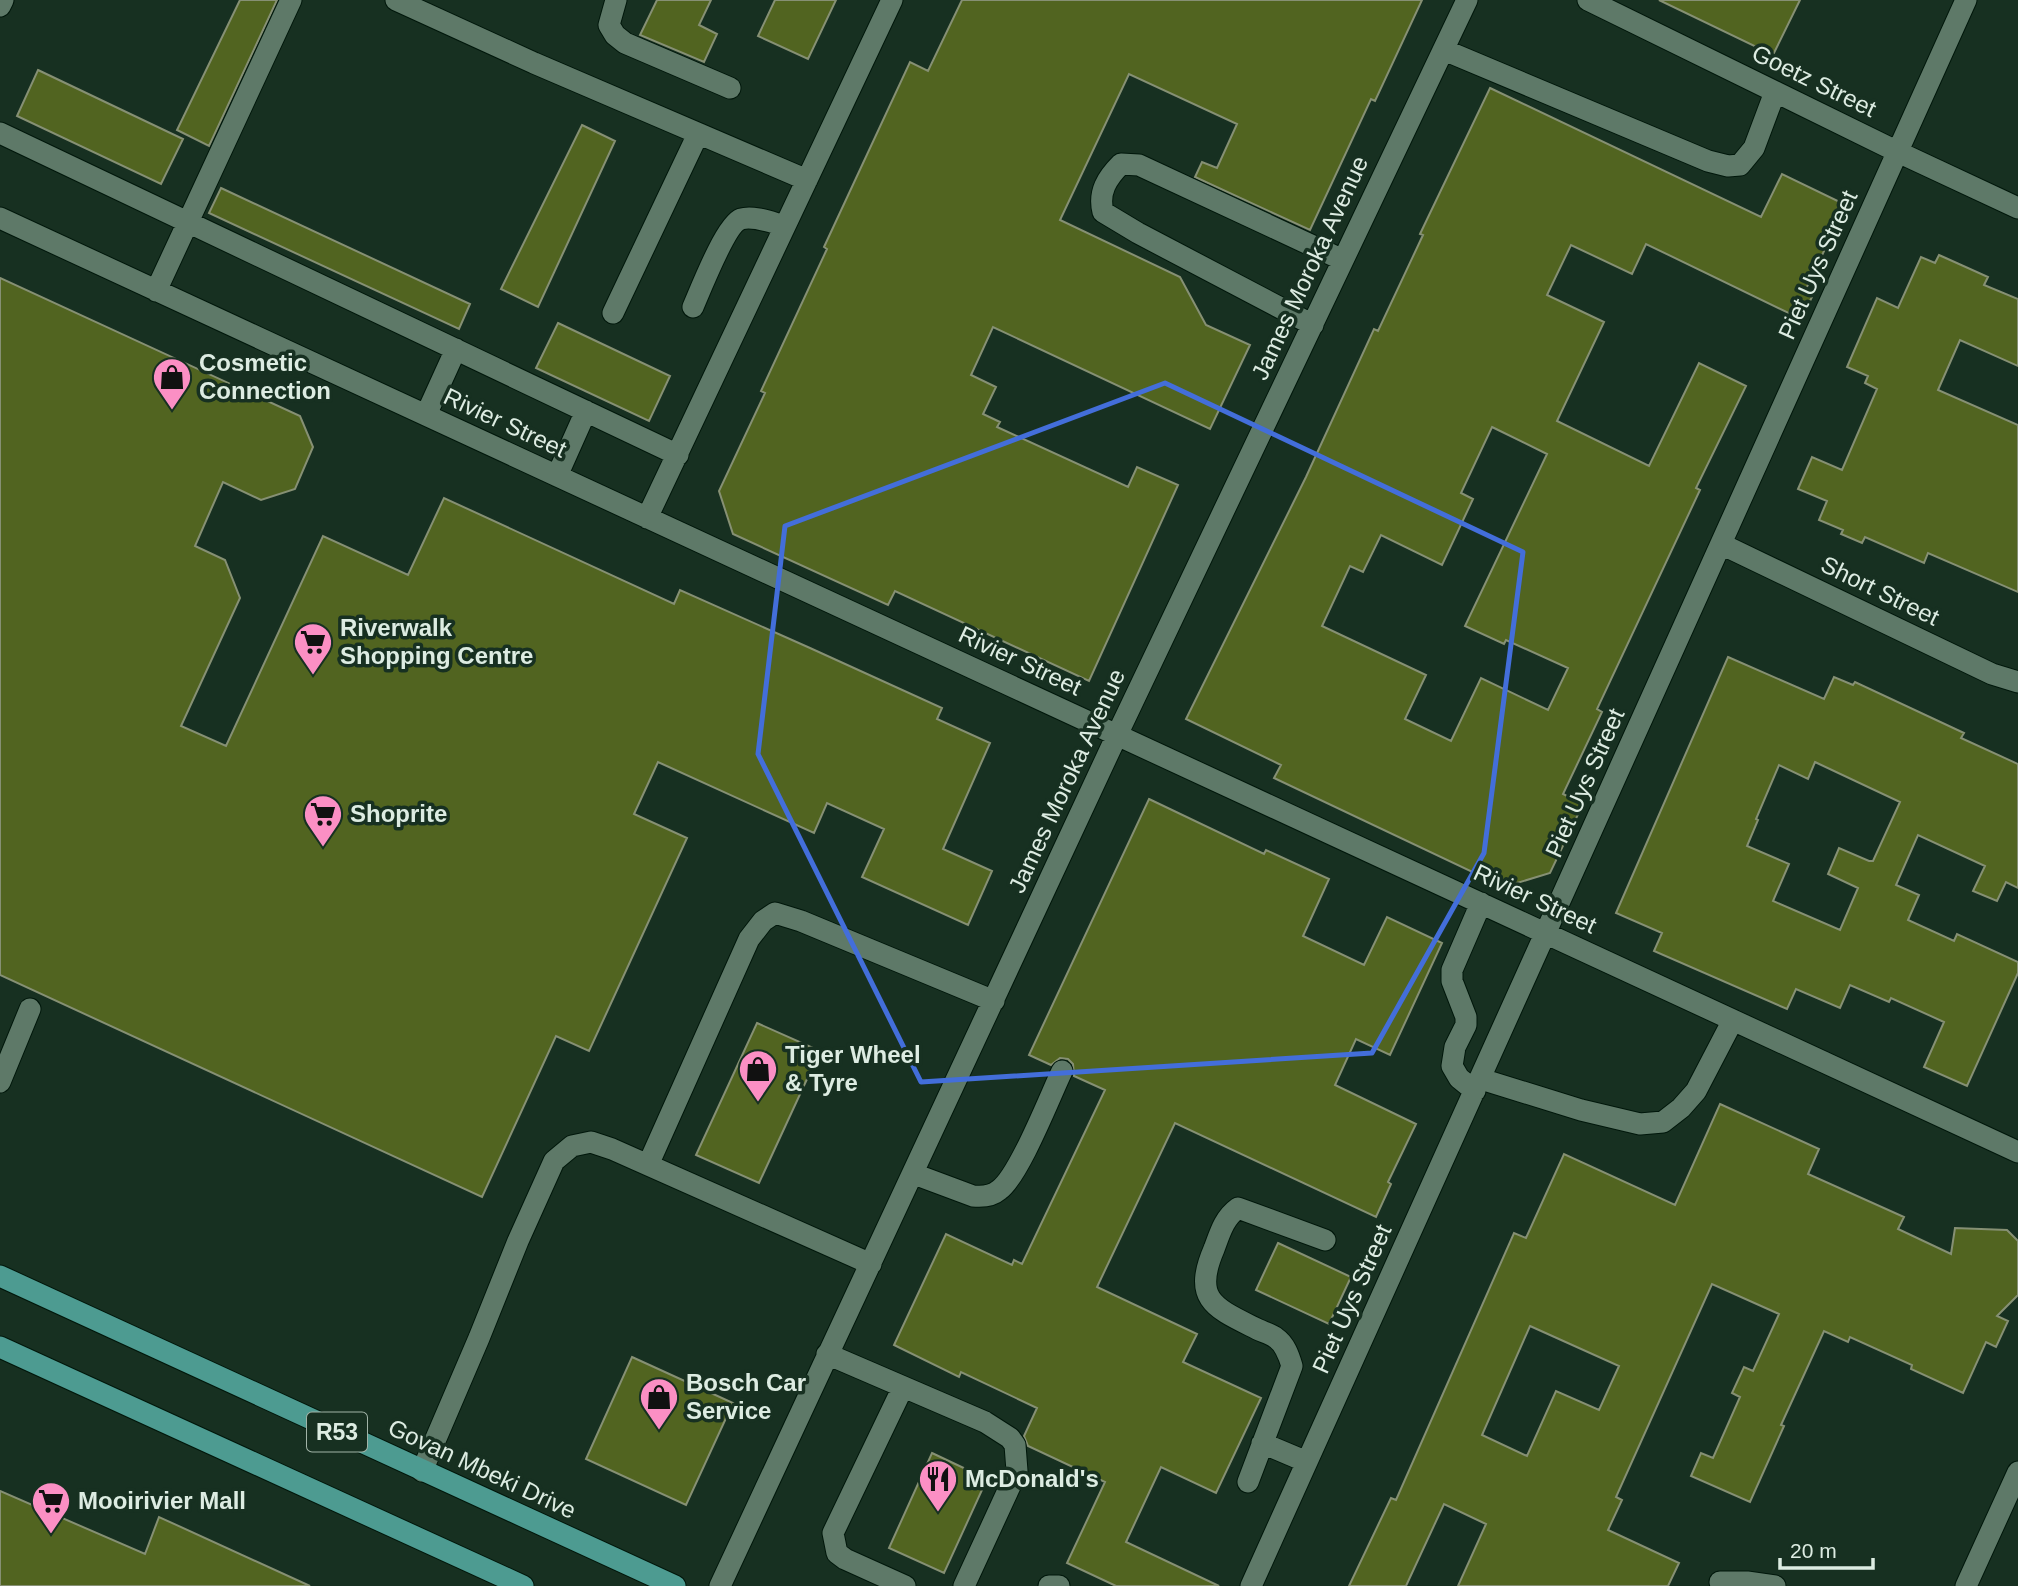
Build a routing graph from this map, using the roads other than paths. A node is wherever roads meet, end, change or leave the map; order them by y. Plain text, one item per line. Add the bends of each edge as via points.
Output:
1 (3, 0) edge
2 (291, 0) edge
3 (396, 0) edge
4 (616, 0) edge
5 (892, 0) edge
6 (1467, 0) edge
7 (1588, 0) edge
8 (1966, 0) edge
9 (0, 6) edge
10 (1444, 50) junction
11 (730, 88) dead end
12 (1775, 92) junction
13 (0, 133) edge
14 (698, 134) junction
15 (1898, 152) junction
16 (807, 180) junction
17 (2018, 208) edge
18 (0, 218) edge
19 (189, 222) junction
20 (785, 226) junction
21 (1343, 260) junction
22 (156, 290) junction
23 (693, 307) dead end
24 (613, 313) dead end
25 (1313, 325) junction
26 (456, 349) junction
27 (586, 411) junction
28 (426, 415) junction
29 (678, 455) junction
30 (557, 476) junction
31 (647, 518) junction
32 (1721, 544) junction
33 (2018, 682) edge
34 (1117, 735) junction
35 (1481, 903) junction
36 (1546, 934) junction
37 (994, 1002) junction
38 (30, 1009) dead end
39 (1732, 1020) junction
40 (1062, 1071) dead end
41 (0, 1082) edge
42 (1478, 1085) junction
43 (2018, 1152) edge
44 (648, 1165) junction
45 (914, 1174) junction
46 (1325, 1240) dead end
47 (871, 1264) junction
48 (0, 1276) edge
49 (0, 1348) edge
50 (827, 1353) junction
51 (903, 1387) junction
52 (1262, 1443) junction
53 (1307, 1462) junction
54 (422, 1471) junction
55 (2018, 1472) edge
56 (1248, 1482) dead end
57 (471, 1563) junction
58 (1720, 1582) dead end
59 (494, 1586) edge
60 (523, 1586) edge
61 (675, 1586) edge
62 (720, 1586) edge
63 (905, 1586) edge
64 (964, 1586) edge
65 (1049, 1586) edge
66 (1059, 1586) edge
67 (1251, 1586) edge
68 (1775, 1586) edge
69 (1966, 1586) edge

1 - 9 street
2 - 19 street
3 - 14 street
4 - 11 street via 609,24 625,43
5 - 16 street
6 - 10 street, James Moroka Avenue
7 - 12 street, Goetz Street
8 - 15 street, Piet Uys Street
10 - 12 street via 1728,166 1740,165 1754,148
10 - 21 street, James Moroka Avenue
12 - 15 street, Goetz Street
13 - 19 street
14 - 16 street
14 - 24 street
15 - 17 street, Goetz Street
15 - 32 street, Piet Uys Street
16 - 20 street
18 - 22 street, Rivier Street
19 - 22 street
19 - 26 street
20 - 23 street via 755,219 741,219 733,225
20 - 29 street
21 - 25 street, James Moroka Avenue
21 - 25 street via 1139,165 1121,164 1103,189 1103,212
22 - 28 street, Rivier Street
25 - 34 street, James Moroka Avenue
26 - 27 street
26 - 28 street
27 - 29 street
27 - 30 street
28 - 30 street, Rivier Street
29 - 31 street
30 - 31 street, Rivier Street
31 - 34 street, Rivier Street
32 - 33 street, Short Street via 1992,674
32 - 36 street, Piet Uys Street
34 - 35 street, Rivier Street
34 - 37 street, James Moroka Avenue
35 - 36 street, Rivier Street
35 - 42 street via 1452,970 1466,1025 1452,1066 1459,1078
36 - 39 street, Rivier Street
36 - 42 street, Piet Uys Street
37 - 44 street via 775,914 762,921 749,939
37 - 45 street, James Moroka Avenue
38 - 41 street
39 - 42 street via 1696,1091 1663,1122 1640,1125
39 - 43 street, Rivier Street
40 - 45 street via 1017,1168 1000,1190 973,1196
42 - 53 street, Piet Uys Street
44 - 47 street
44 - 54 street via 591,1142 572,1146 554,1161
45 - 47 street, James Moroka Avenue
46 - 52 street via 1238,1208 1228,1216 1206,1266 1210,1302 1278,1339 1289,1355 1292,1366
47 - 50 street, James Moroka Avenue
48 - 54 main road, Govan Mbeki Drive / R53
49 - 57 main road, R53
50 - 51 street
50 - 62 street, James Moroka Avenue
51 - 63 street via 833,1533 837,1553 845,1559
51 - 64 street via 985,1422 1015,1445 1017,1471
52 - 53 street
52 - 56 street
53 - 67 street, Piet Uys Street
54 - 61 main road, Govan Mbeki Drive / R53
55 - 69 street
57 - 59 main road
57 - 60 main road, R53
58 - 68 street
65 - 66 street

